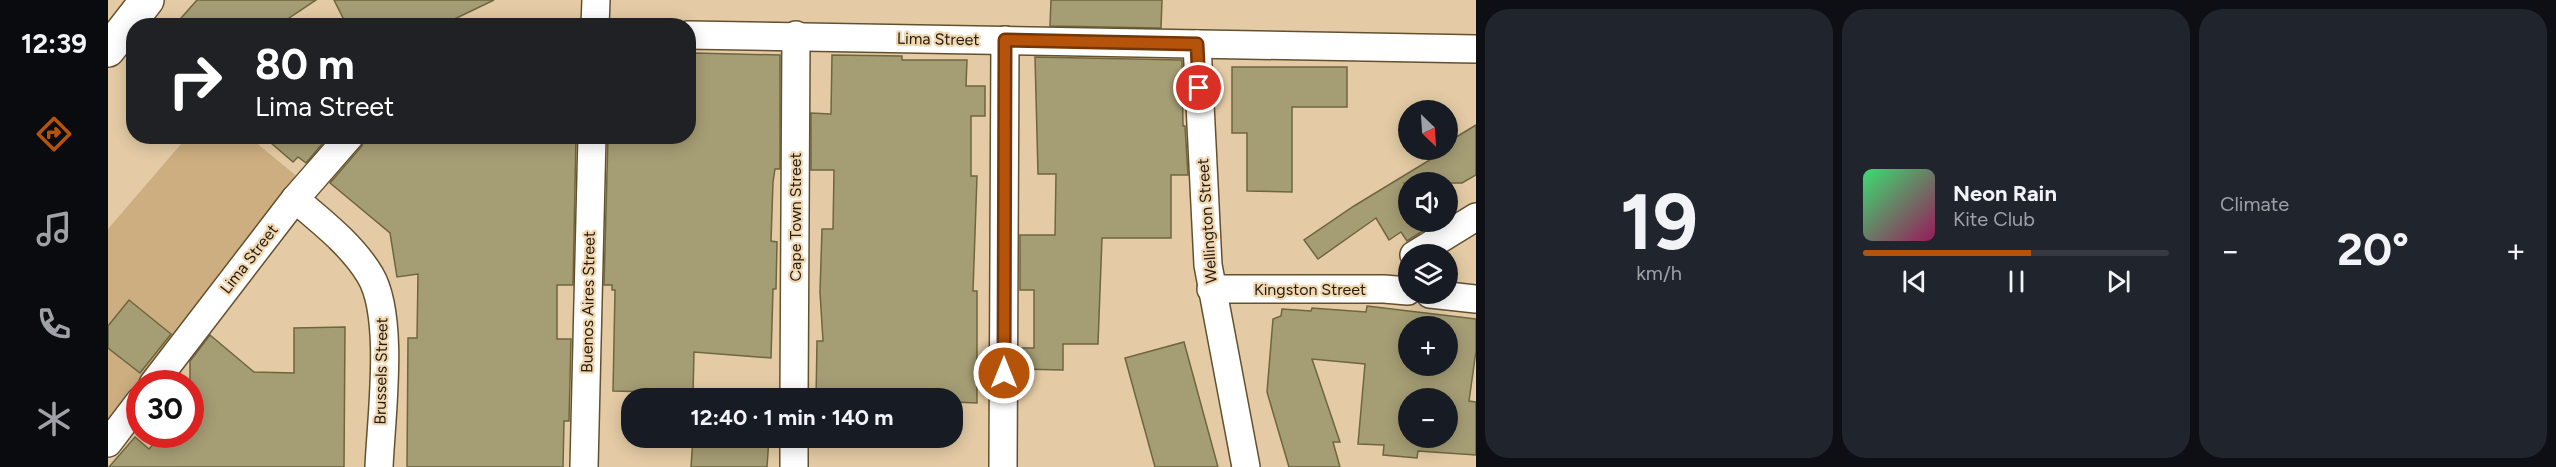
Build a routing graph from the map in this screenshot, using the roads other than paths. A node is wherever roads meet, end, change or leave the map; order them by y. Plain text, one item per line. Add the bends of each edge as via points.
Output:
1 (596, 0) edge
2 (144, 1) edge
3 (132, 18) edge
4 (595, 18) edge
5 (126, 26) edge
6 (696, 35) edge
7 (796, 35) junction
8 (1005, 40) junction
9 (1197, 44) junction
10 (1476, 48) edge
11 (108, 50) edge
12 (343, 144) edge
13 (592, 144) edge
14 (295, 200) junction
15 (1476, 217) edge
16 (1432, 244) edge
17 (1398, 269) edge
18 (1211, 289) junction
19 (1396, 290) edge
20 (1458, 297) edge
21 (1476, 299) edge
22 (164, 370) edge
23 (794, 388) edge
24 (126, 419) edge
25 (108, 443) edge
26 (794, 448) edge
27 (379, 467) edge
28 (584, 467) edge
29 (794, 467) edge
30 (1003, 467) edge
31 (1246, 467) edge

1 - 4 street
2 - 3 street
5 - 11 street
6 - 7 street, Lima Street
7 - 8 street, Lima Street
7 - 23 street, Cape Town Street
8 - 9 street, Lima Street
8 - 30 street
9 - 10 street, Lima Street
9 - 18 street, Wellington Street
12 - 14 street, Lima Street
13 - 28 street, Buenos Aires Street
14 - 22 street, Lima Street
14 - 27 street, Brussels Street via 353,251 371,276 381,304 384,337
15 - 16 street
17 - 19 street
18 - 19 street, Kingston Street
18 - 31 street, Wellington Street
20 - 21 street
24 - 25 street
26 - 29 street

